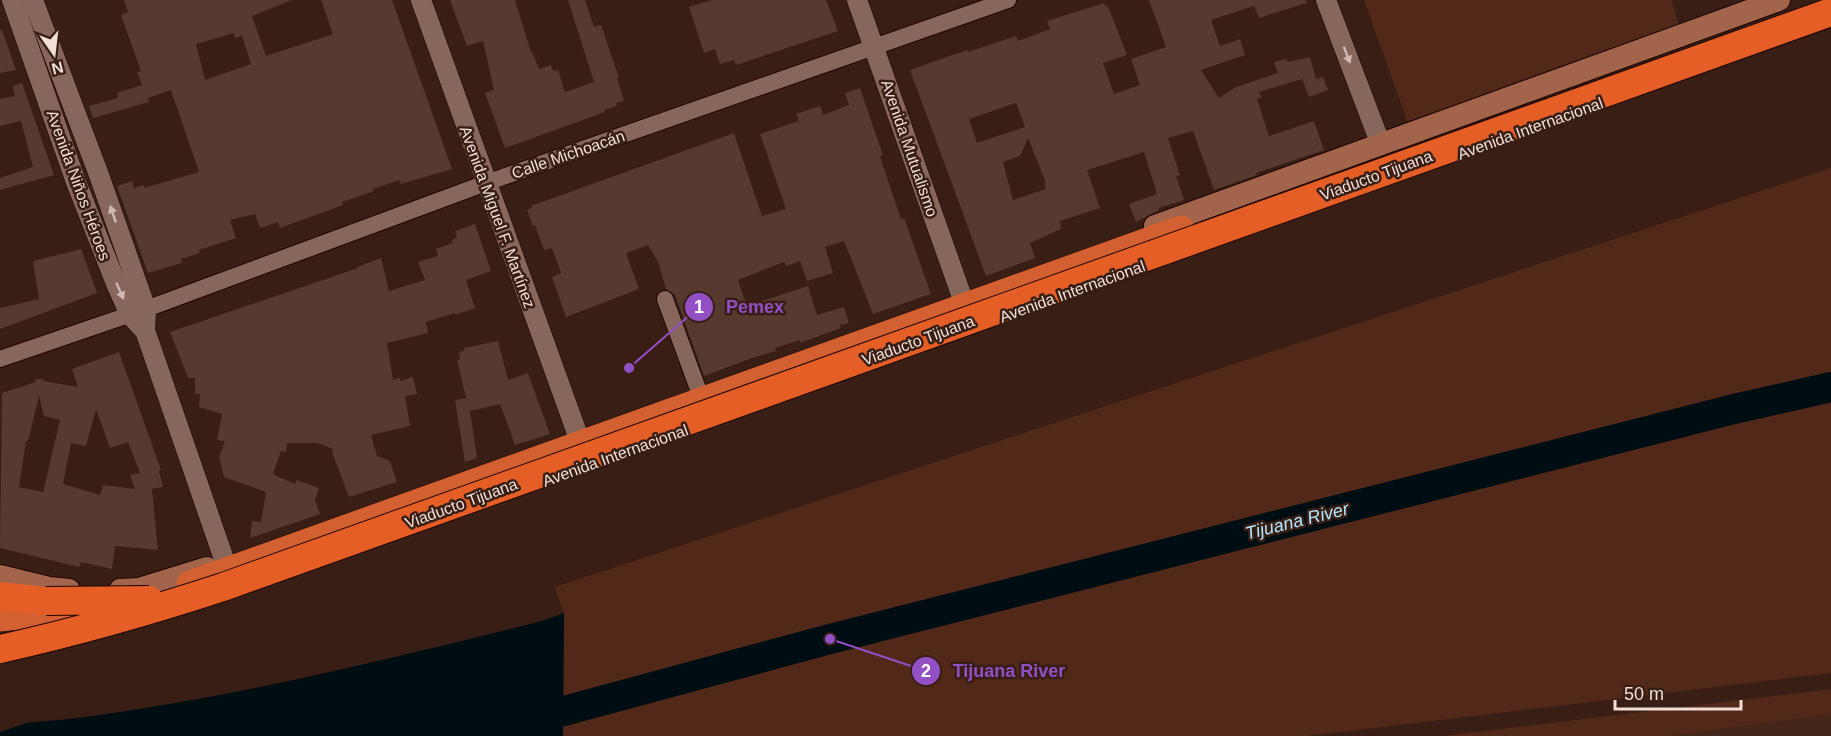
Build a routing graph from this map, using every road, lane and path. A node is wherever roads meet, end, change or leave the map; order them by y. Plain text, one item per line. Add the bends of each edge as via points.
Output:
1 (12, 0) edge
2 (33, 0) edge
3 (421, 0) edge
4 (857, 0) edge
5 (1008, 0) edge
6 (1326, 0) edge
7 (1779, 0) edge
8 (1824, 0) edge
9 (1831, 4) edge
10 (1831, 12) edge
11 (1831, 20) edge
12 (874, 47) junction
13 (1381, 145) junction
14 (99, 175) junction
15 (76, 182) junction
16 (486, 183) junction
17 (962, 297) junction
18 (665, 299) dead end
19 (138, 312) junction
20 (0, 359) edge
21 (698, 389) junction
22 (577, 433) junction
23 (225, 562) junction
24 (0, 576) edge
25 (0, 596) edge
26 (152, 600) junction
27 (0, 602) edge
28 (57, 613) junction
29 (0, 618) edge
30 (0, 637) edge
31 (0, 649) edge

1 - 15 street, Avenida Niños Héroes
2 - 14 street, Avenida Niños Héroes
3 - 16 street, Avenida Miguel F. Martínez
4 - 12 street, Avenida Mutualismo
5 - 12 street, Calle Michoacán
6 -> 13 street
7 - 13 main road, Avenida Internacional
8 - 28 highway, Avenida Internacional via 168,592
9 - 26 highway, Viaducto Tijuana via 339,537
10 - 31 highway, Viaducto Tijuana, bridge via 310,557 162,607
11 - 30 highway, Avenida Internacional via 235,591 111,623
12 - 16 street, Calle Michoacán
12 - 17 street, Avenida Mutualismo
13 - 17 main road, Avenida Internacional
14 - 15 street
19 -> 14 street, Avenida Niños Héroes
15 -> 19 street, Avenida Niños Héroes
16 - 19 street, Calle Michoacán
16 - 22 street, Avenida Miguel F. Martínez
17 - 21 main road, Avenida Internacional
18 - 21 street
19 - 20 street, Calle Michoacán
19 - 23 street, Avenida Niños Héroes
21 - 22 main road, Avenida Internacional
22 - 23 main road, Avenida Internacional
23 - 24 main road, Avenida Internacional via 139,589 106,592 49,588
25 - 26 highway, bridge via 46,601
26 - 30 highway, Viaducto Tijuana, bridge
27 - 28 highway
28 - 29 highway, Avenida Internacional

